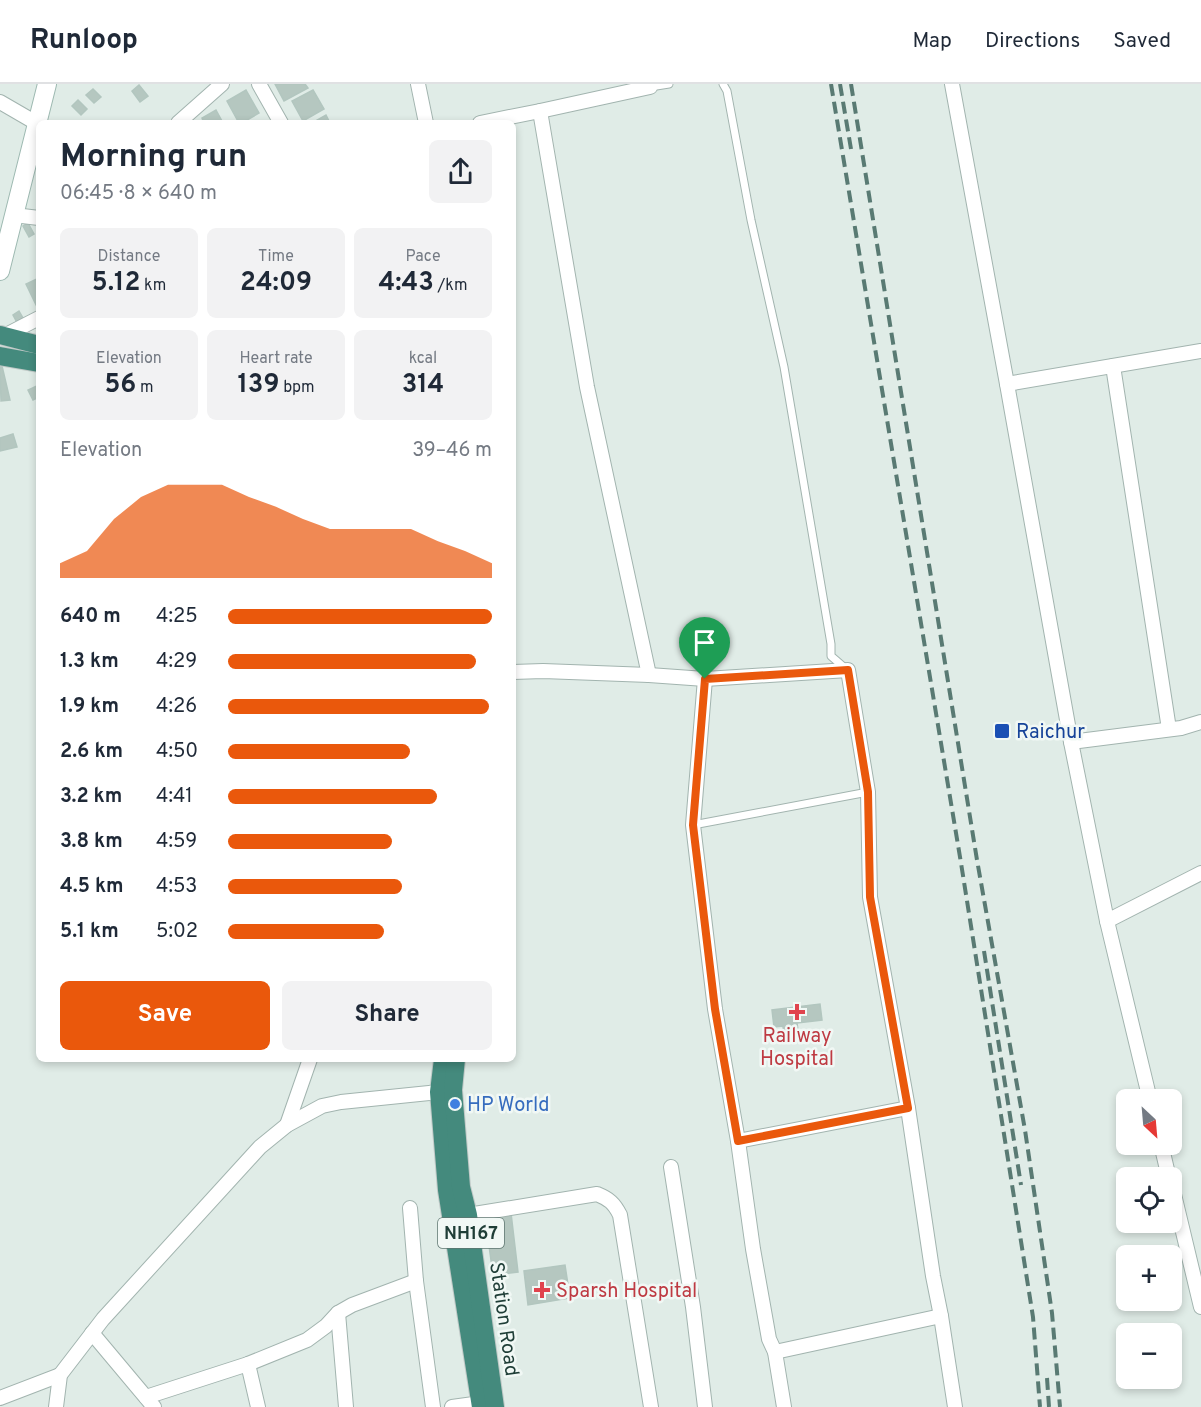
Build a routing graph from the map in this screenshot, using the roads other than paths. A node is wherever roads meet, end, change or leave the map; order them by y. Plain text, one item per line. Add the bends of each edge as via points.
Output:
1 (47, 84) edge
2 (222, 84) edge
3 (259, 84) edge
4 (418, 84) edge
5 (669, 84) edge
6 (723, 84) edge
7 (952, 84) edge
8 (650, 85) edge
9 (0, 102) edge
10 (540, 111) junction
11 (39, 120) edge
12 (181, 120) edge
13 (279, 120) edge
14 (425, 120) edge
15 (495, 120) edge
16 (36, 123) edge
17 (36, 132) edge
18 (14, 214) junction
19 (36, 218) edge
20 (0, 271) edge
21 (36, 319) edge
22 (2, 336) edge
23 (36, 344) edge
24 (1201, 351) edge
25 (0, 356) edge
26 (36, 362) edge
27 (1113, 366) junction
28 (1007, 384) junction
29 (848, 670) junction
30 (516, 672) edge
31 (649, 675) junction
32 (705, 679) junction
33 (1201, 722) edge
34 (1169, 729) junction
35 (1071, 742) junction
36 (868, 792) junction
37 (693, 825) junction
38 (1201, 873) edge
39 (1107, 921) junction
40 (309, 1062) edge
41 (444, 1062) edge
42 (456, 1062) edge
43 (1147, 1089) edge
44 (439, 1092) junction
45 (908, 1108) junction
46 (287, 1125) junction
47 (738, 1141) junction
48 (671, 1167) dead end
49 (410, 1208) dead end
50 (468, 1215) junction
51 (1182, 1228) edge
52 (416, 1281) junction
53 (1201, 1307) edge
54 (338, 1313) junction
55 (941, 1316) junction
56 (92, 1333) junction
57 (775, 1352) junction
58 (248, 1364) junction
59 (60, 1375) junction
60 (0, 1398) edge
61 (150, 1402) edge
62 (486, 1406) edge
63 (56, 1407) edge
64 (258, 1407) edge
65 (346, 1407) edge
66 (433, 1407) edge
67 (452, 1407) edge
68 (651, 1407) edge
69 (705, 1407) edge
70 (784, 1407) edge
71 (955, 1407) edge

1 - 11 main road
2 - 12 street
3 - 13 street
4 - 14 street
5 - 8 lane
6 - 29 lane via 784,367 831,656
7 - 28 street
8 - 10 street
9 - 16 street
10 - 15 street
10 - 31 street via 588,387
17 - 18 main road
18 - 19 street
18 - 20 main road
21 - 22 street
22 - 23 highway
24 - 27 street
25 - 26 highway
27 - 28 street
27 - 34 street
28 - 35 street
29 - 32 street
29 - 36 street
30 - 31 street
31 - 32 street
32 - 37 street
33 - 34 street
34 - 35 street
35 - 39 street
36 - 37 lane
36 - 45 street via 870,897
37 - 47 street via 715,1009
38 - 39 street
39 - 43 street
40 - 46 street
41 - 44 highway, Station Road / NH167
42 - 50 highway, Station Road / NH167 via 453,1090 461,1187
44 - 46 street via 322,1106
44 - 62 highway, Station Road / NH167 via 447,1190
45 - 47 street
45 - 55 street
46 - 56 street via 260,1147
47 - 57 street via 755,1260 769,1339
48 - 69 street
49 - 52 street
50 - 62 highway, Station Road / NH167
50 - 68 street via 597,1194 616,1206
51 - 53 street
52 - 54 street
52 - 66 street
54 - 58 street via 307,1340
54 - 65 street
55 - 57 street
55 - 71 street
56 - 59 street
56 - 61 street
57 - 70 street
58 - 61 street
58 - 64 street
59 - 60 street
59 - 63 street
62 - 67 street

